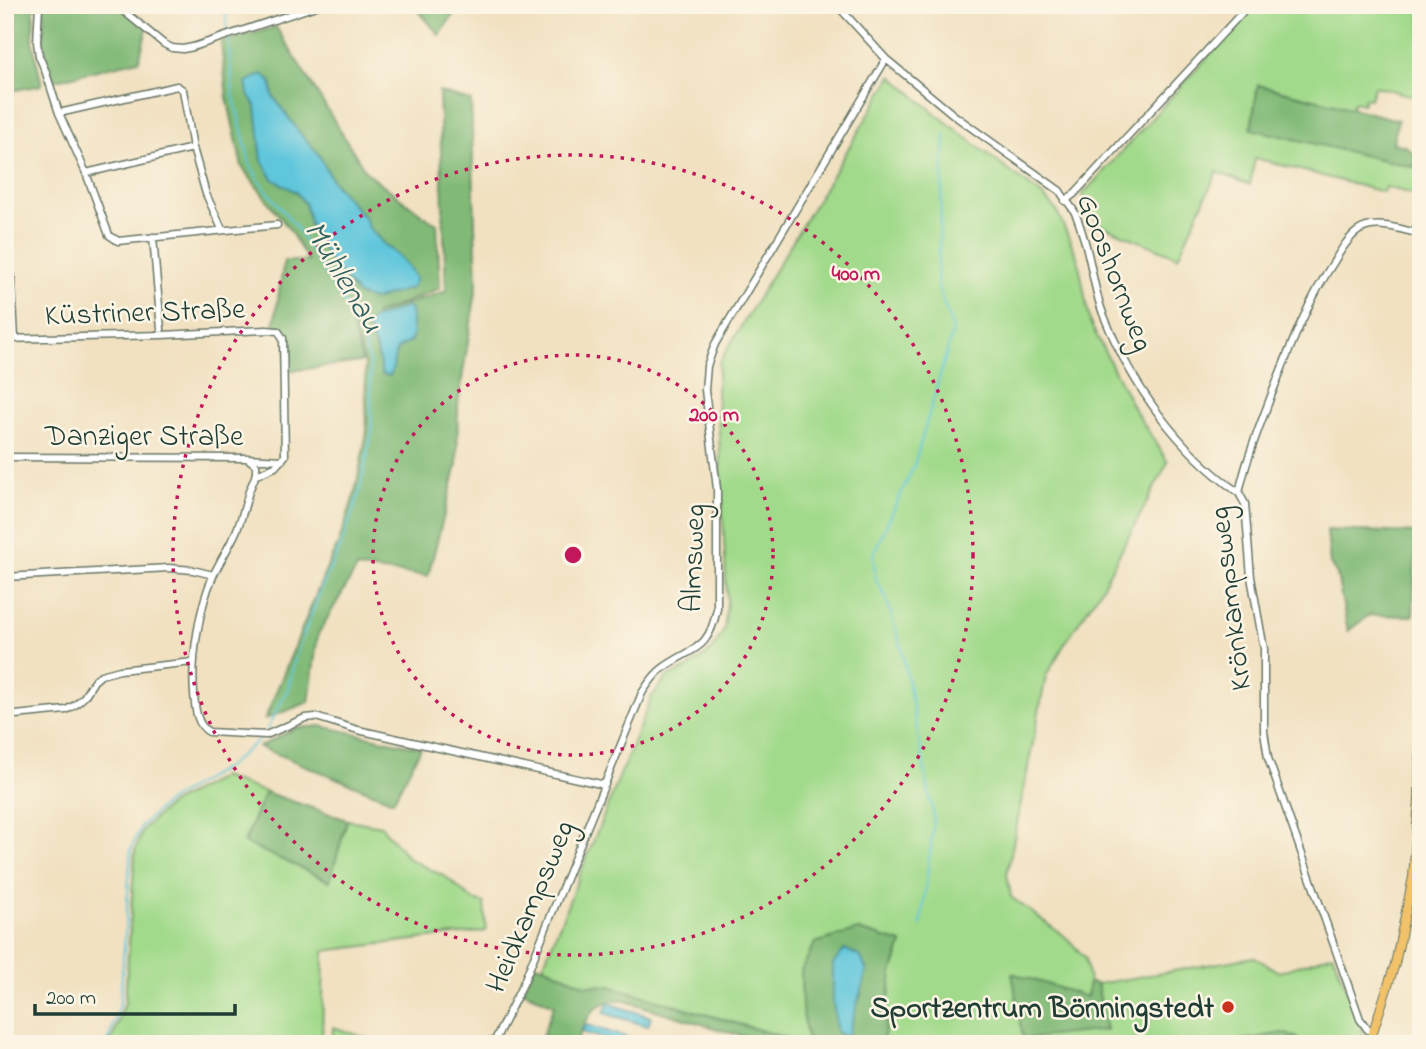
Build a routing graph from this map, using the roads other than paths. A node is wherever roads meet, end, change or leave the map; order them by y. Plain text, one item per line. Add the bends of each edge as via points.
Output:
1 (39, 5) edge
2 (116, 5) edge
3 (319, 5) edge
4 (1249, 5) edge
5 (841, 7) edge
6 (886, 59) junction
7 (59, 113) junction
8 (193, 148) junction
9 (86, 173) junction
10 (1065, 201) junction
11 (277, 225) dead end
12 (222, 229) junction
13 (1421, 234) edge
14 (153, 237) junction
15 (5, 241) edge
16 (161, 329) dead end
17 (5, 339) edge
18 (15, 339) junction
19 (5, 457) edge
20 (247, 458) junction
21 (282, 460) junction
22 (256, 475) junction
23 (1239, 493) junction
24 (213, 575) junction
25 (5, 577) edge
26 (193, 662) junction
27 (1421, 691) edge
28 (5, 716) edge
29 (605, 785) junction
30 (1417, 877) edge
31 (1373, 1032) junction
32 (494, 1044) edge
33 (1369, 1044) edge

1 - 7 street via 39,56
2 - 3 street via 164,44 183,49
4 - 10 street
5 - 6 street, Gooshornweg
6 - 10 street, Gooshornweg via 955,116 1060,191
6 - 29 street, Almsweg via 715,344 705,390 717,489 714,625 695,650 651,678
7 - 8 street via 177,86 183,90
7 - 9 street
8 - 9 street
8 - 12 street
9 - 14 street via 109,235 118,241
10 - 23 street, Gooshornweg via 1084,240 1103,313 1121,356 1149,403 1196,456
11 - 12 street
12 - 14 street
13 - 23 street, Krönkampsweg via 1371,225 1358,231 1327,271 1278,379
14 - 16 street
15 - 18 street
17 - 18 street, Küstriner Straße
18 - 21 street, Küstriner Straße via 278,331 283,338
19 - 20 street, Danziger Straße
20 - 21 street, Danziger Straße
20 - 22 street via 256,465
21 - 22 street
22 - 24 street via 237,529
23 - 31 street, Krönkampsweg via 1245,504 1264,649 1268,758 1360,1018
24 - 25 street via 169,568
24 - 26 street
26 - 28 street via 101,675 84,697 66,710
26 - 29 street via 196,712 209,732 265,735 316,717
27 - 30 main road
29 - 32 street, Heidkampsweg
30 - 31 main road
31 - 33 main road

